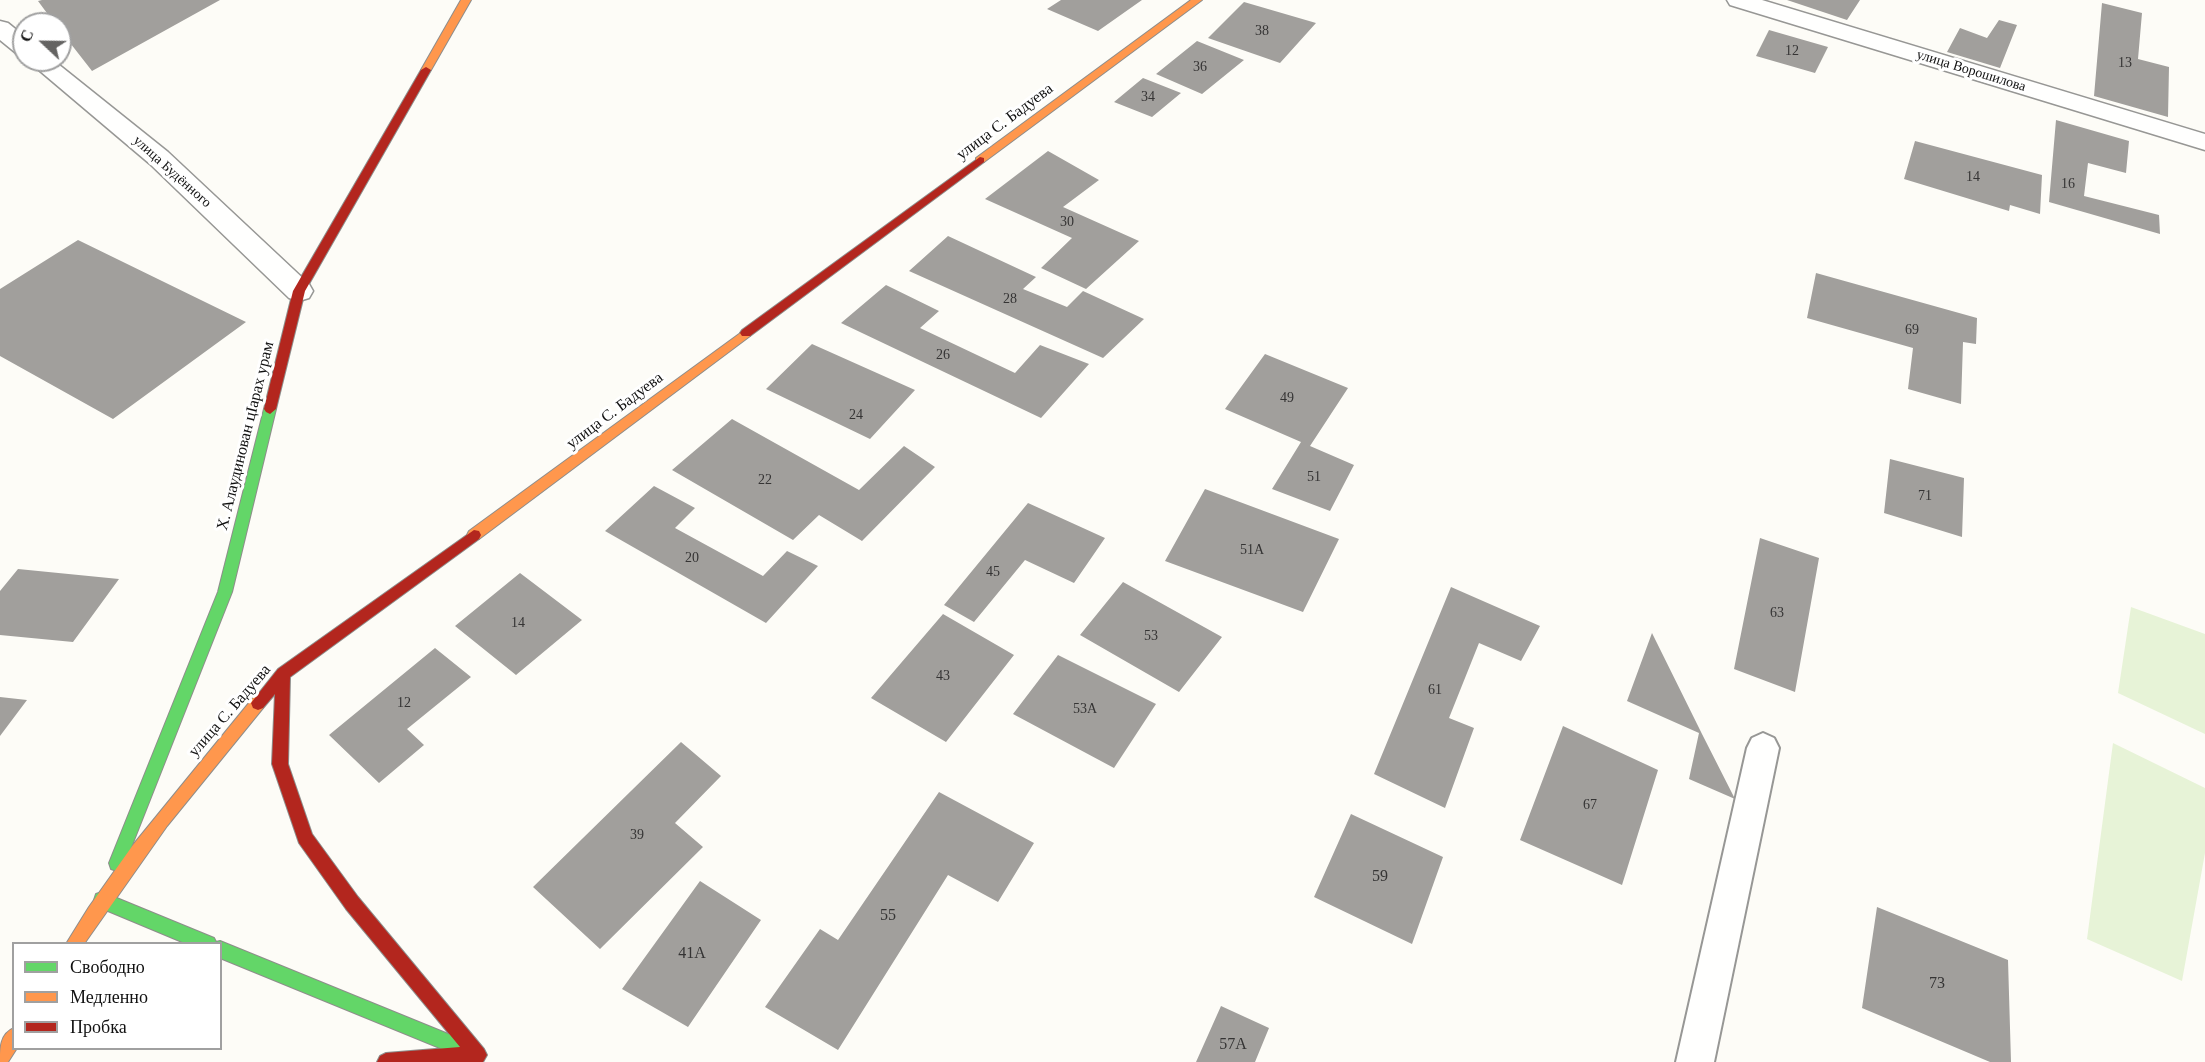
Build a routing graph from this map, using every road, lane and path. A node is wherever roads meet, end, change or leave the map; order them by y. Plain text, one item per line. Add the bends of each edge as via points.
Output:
1 (466, 0) edge
2 (1197, 0) edge
3 (1738, 0) edge
4 (0, 28) edge
5 (12, 38) edge
6 (54, 72) edge
7 (2205, 142) edge
8 (299, 291) junction
9 (283, 674) junction
10 (1763, 748) dead end
11 (102, 900) junction
12 (75, 942) edge
13 (203, 942) edge
14 (222, 950) edge
15 (12, 1040) edge
16 (482, 1057) junction
17 (0, 1058) edge
18 (386, 1062) edge
19 (1695, 1062) edge

1 - 8 main road, Х. Алаудинован цIарах урам
2 - 9 main road, улица С. Бадуева
3 - 7 street, улица Ворошилова
4 - 5 street
6 - 8 street, улица Будённого via 159,158
8 - 11 main road, Х. Алаудинован цIарах урам via 225,592
9 - 11 main road, улица С. Бадуева via 204,766
9 - 16 main road via 280,764 305,838 352,903
10 - 19 lane
11 - 12 main road
11 - 13 main road
14 - 16 main road
15 - 17 main road
16 - 18 main road

